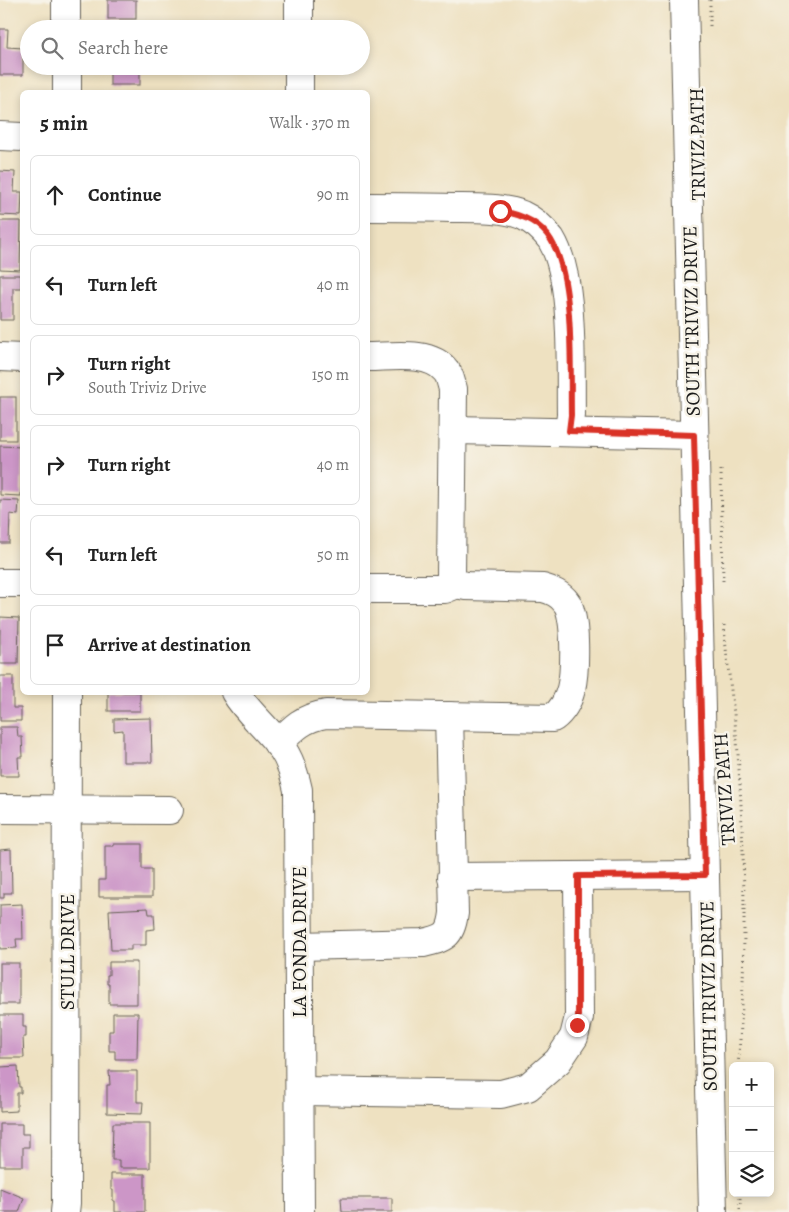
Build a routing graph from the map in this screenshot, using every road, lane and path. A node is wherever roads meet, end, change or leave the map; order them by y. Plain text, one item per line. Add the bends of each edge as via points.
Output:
1 (66, 0) edge
2 (299, 0) edge
3 (684, 0) edge
4 (710, 0) edge
5 (66, 20) edge
6 (299, 20) edge
7 (710, 30) dead end
8 (66, 75) edge
9 (299, 75) edge
10 (67, 90) edge
11 (300, 90) edge
12 (0, 136) edge
13 (20, 136) edge
14 (370, 207) edge
15 (0, 357) edge
16 (370, 357) edge
17 (20, 358) edge
18 (453, 430) junction
19 (569, 431) junction
20 (694, 435) junction
21 (721, 464) dead end
22 (0, 582) edge
23 (20, 583) edge
24 (457, 584) junction
25 (370, 589) edge
26 (724, 589) dead end
27 (724, 616) dead end
28 (66, 695) edge
29 (237, 695) edge
30 (449, 716) junction
31 (278, 744) junction
32 (67, 809) junction
33 (0, 810) edge
34 (169, 810) dead end
35 (705, 875) junction
36 (578, 876) junction
37 (452, 877) junction
38 (299, 946) junction
39 (738, 1062) edge
40 (300, 1091) junction
41 (740, 1197) edge
42 (65, 1212) edge
43 (300, 1212) edge
44 (713, 1212) edge
45 (740, 1212) edge

1 - 5 street
2 - 6 street
3 - 20 street, SOUTH TRIVIZ DRIVE
4 - 7 path
8 - 10 street
9 - 11 street
12 - 13 street
14 - 19 street via 477,208 512,212 532,221 546,233 562,267 569,310
15 - 17 street
16 - 18 street via 422,357 440,365 447,372 453,389
18 - 19 street
18 - 24 street via 451,576
19 - 20 street
20 - 35 street, SOUTH TRIVIZ DRIVE
21 - 26 path
22 - 23 street
24 - 25 street via 445,589
24 - 30 street via 543,588 556,594 566,602 571,612 575,654 571,689 565,704 552,718
27 - 39 path, TRIVIZ PATH via 738,752 743,860 744,945
28 - 32 street, STULL DRIVE
29 - 31 street, LA FONDA DRIVE
30 - 31 street via 326,714 304,720
30 - 37 street
31 - 38 street, LA FONDA DRIVE via 290,763 298,790
32 - 33 street
32 - 34 street
32 - 42 street, STULL DRIVE
35 - 36 street
35 - 44 street, SOUTH TRIVIZ DRIVE
36 - 37 street
36 - 40 street via 577,1025 574,1037 558,1061 528,1087 501,1094
37 - 38 street via 454,913 452,926 444,937 423,943
38 - 40 street, LA FONDA DRIVE
40 - 43 street, LA FONDA DRIVE
41 - 45 path

